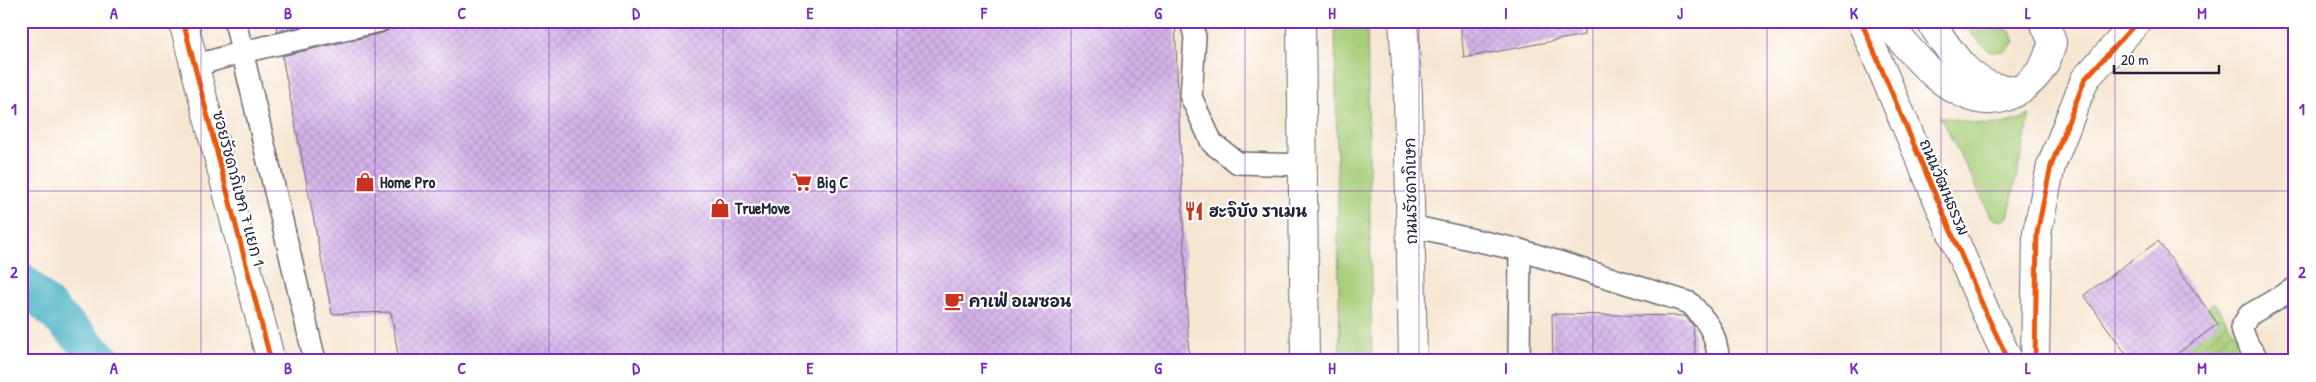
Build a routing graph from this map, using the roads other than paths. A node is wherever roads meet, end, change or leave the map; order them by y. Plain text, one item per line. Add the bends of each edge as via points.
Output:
1 (182, 21) edge
2 (235, 21) edge
3 (380, 21) edge
4 (1190, 21) edge
5 (1301, 21) edge
6 (1403, 21) edge
7 (1861, 21) edge
8 (1886, 21) edge
9 (1930, 21) edge
10 (2043, 21) edge
11 (2138, 21) edge
12 (242, 52) junction
13 (194, 66) junction
14 (2029, 84) junction
15 (1303, 165) junction
16 (1411, 226) junction
17 (1520, 250) junction
18 (2295, 288) edge
19 (271, 361) edge
20 (315, 361) edge
21 (1305, 361) edge
22 (1413, 361) edge
23 (1519, 361) edge
24 (1719, 361) edge
25 (2009, 361) edge
26 (2035, 361) edge
27 (2260, 361) edge

1 - 13 street, ซอยรัชดาภิเษก 7 แยก 1
2 - 12 lane
3 - 12 lane
4 - 15 lane via 1194,37 1191,97 1212,143 1238,163
5 - 15 street
6 - 16 street, ถนนรัชดาภิเษก
7 - 25 street, ถนนวัฒนธรรม
8 - 14 street via 1913,54 1950,86 1972,96 1980,99 2010,97
9 - 14 street via 1960,64 1980,81 2005,89
10 - 14 street via 2052,43 2046,66
11 - 26 street via 2086,79 2051,166 2037,233
12 - 13 lane
12 - 20 lane
13 - 19 street, ซอยรัชดาภิเษก 7 แยก 1
15 - 21 street
16 - 17 lane
16 - 22 street, ถนนรัชดาภิเษก
17 - 23 lane
17 - 24 lane via 1690,303 1707,321 1715,336
18 - 27 lane via 2249,315 2241,328

